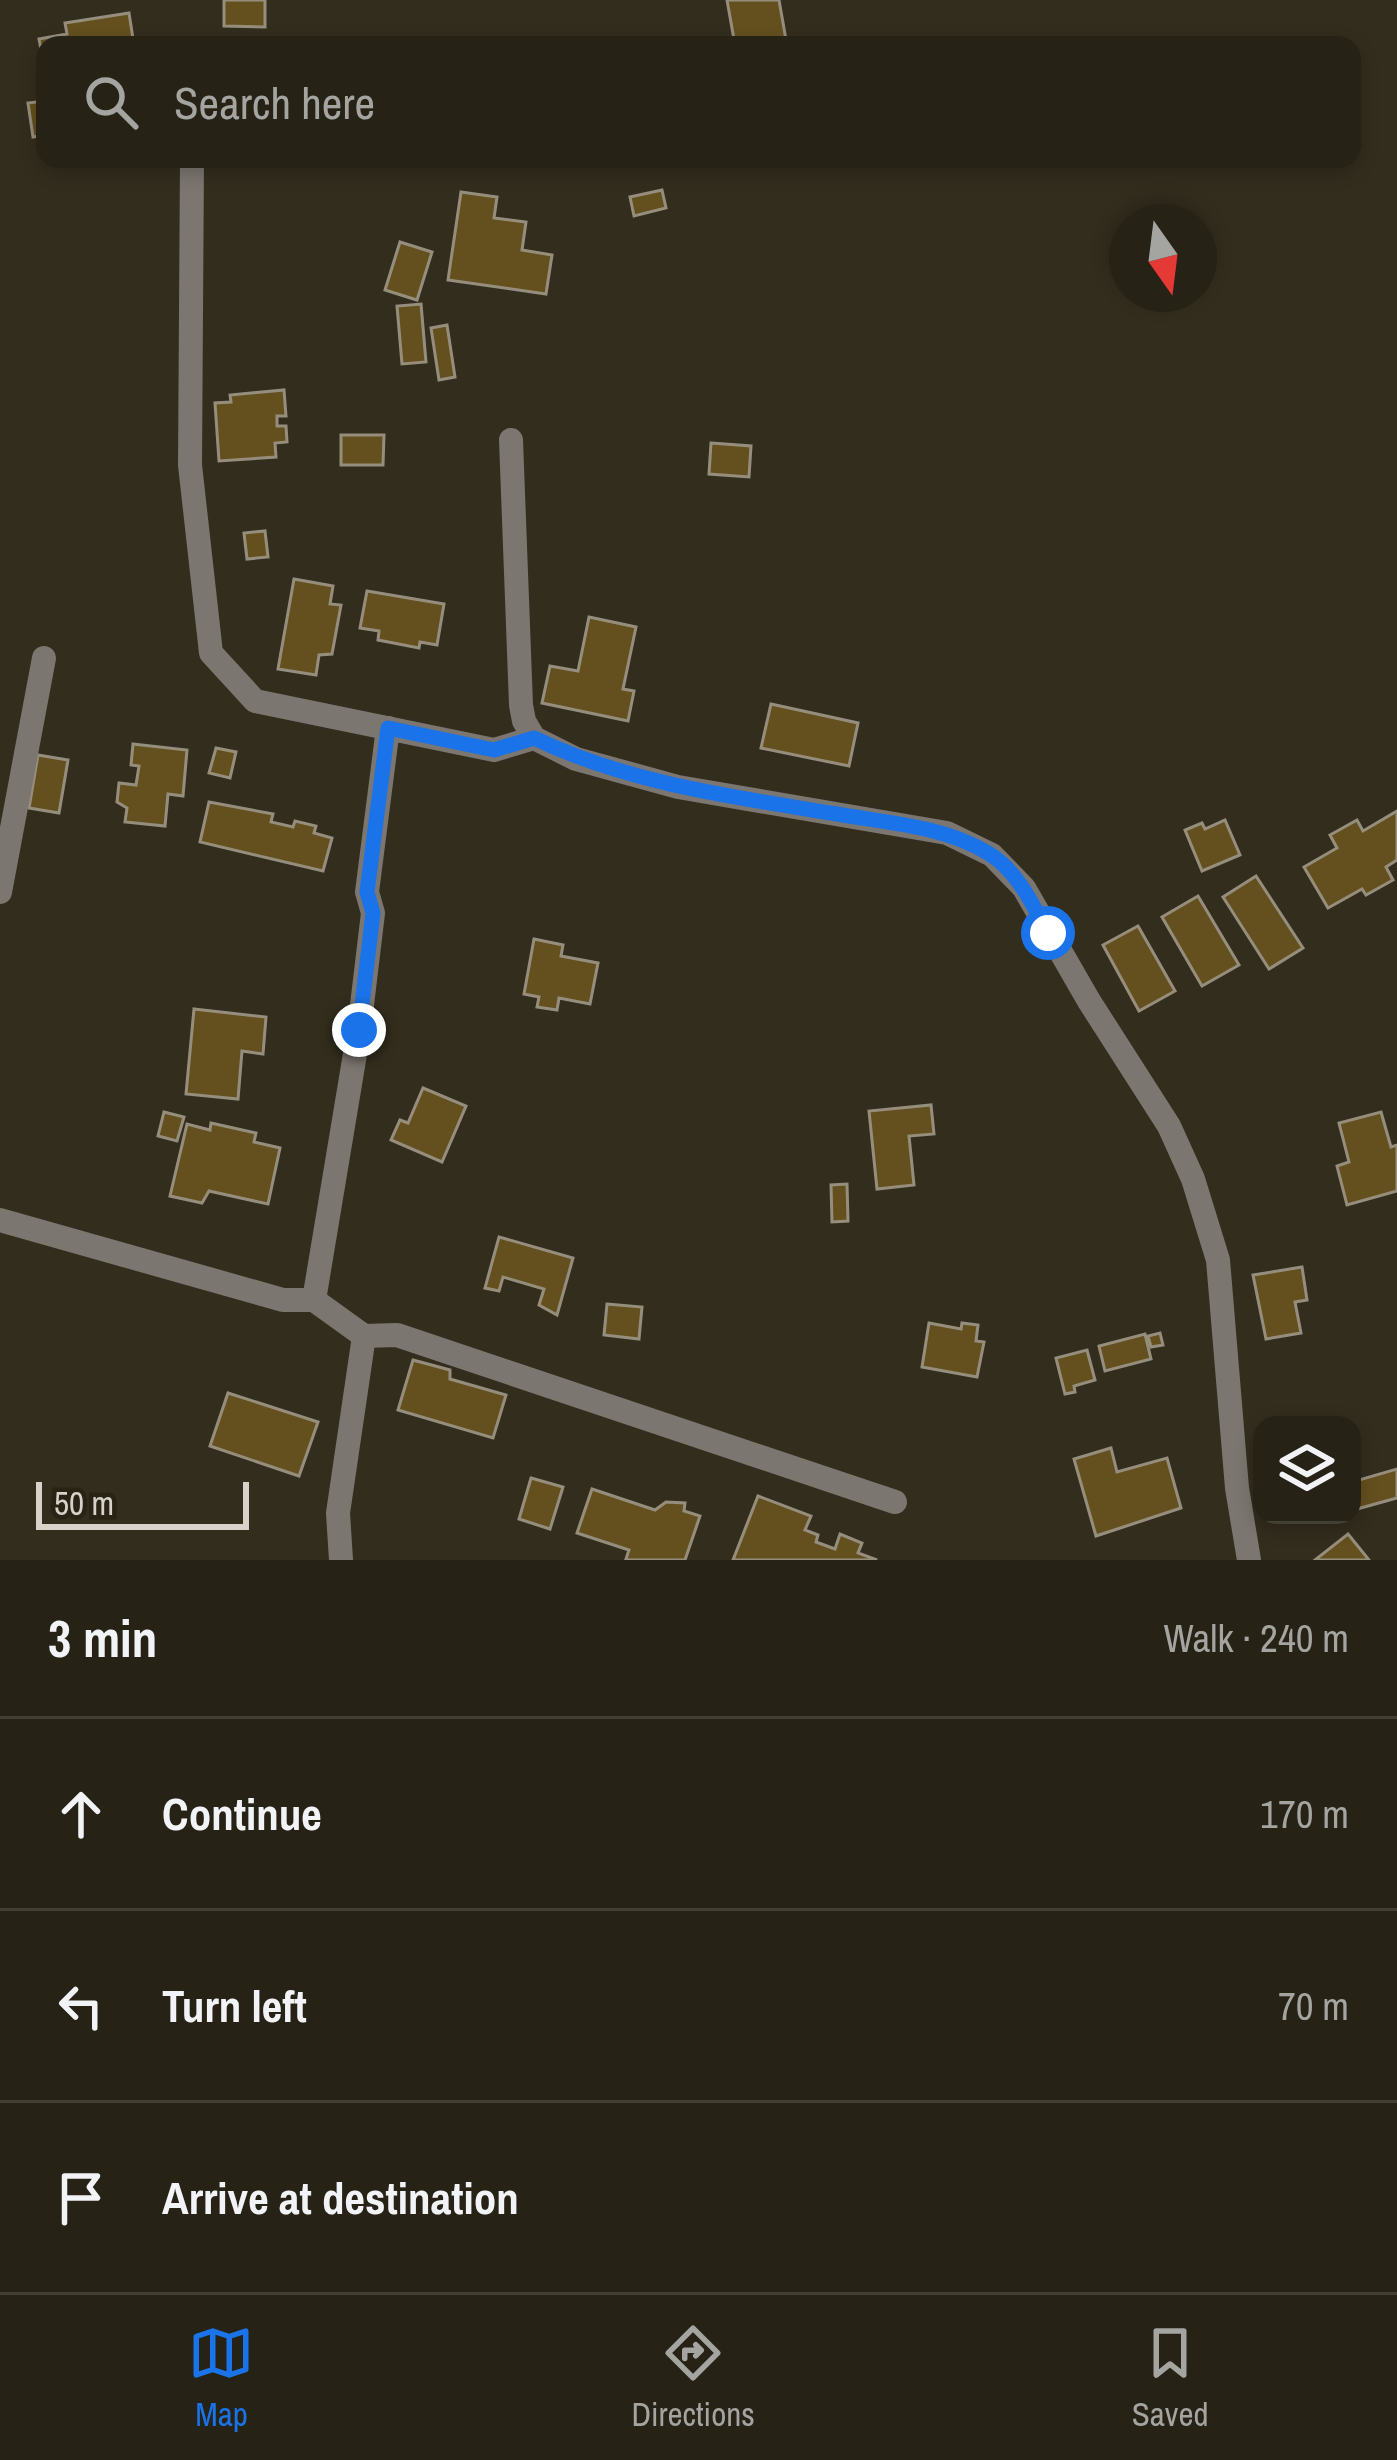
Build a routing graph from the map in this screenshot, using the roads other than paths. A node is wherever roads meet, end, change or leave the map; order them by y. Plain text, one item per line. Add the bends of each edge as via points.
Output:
1 (193, 168) edge
2 (511, 440) dead end
3 (44, 658) dead end
4 (388, 728) junction
5 (534, 738) junction
6 (0, 892) edge
7 (0, 1220) edge
8 (314, 1300) junction
9 (364, 1336) junction
10 (895, 1502) dead end
11 (341, 1560) edge
12 (1249, 1560) edge

1 - 4 street via 190,466 211,653 255,701
2 - 5 street via 521,705
3 - 6 street
4 - 5 street via 494,750
4 - 8 street via 359,1030
5 - 12 street via 678,787 946,833 992,855 1024,888 1193,1179 1218,1260
7 - 8 street via 283,1300
8 - 9 street
9 - 10 street via 397,1335
9 - 11 street via 338,1513

